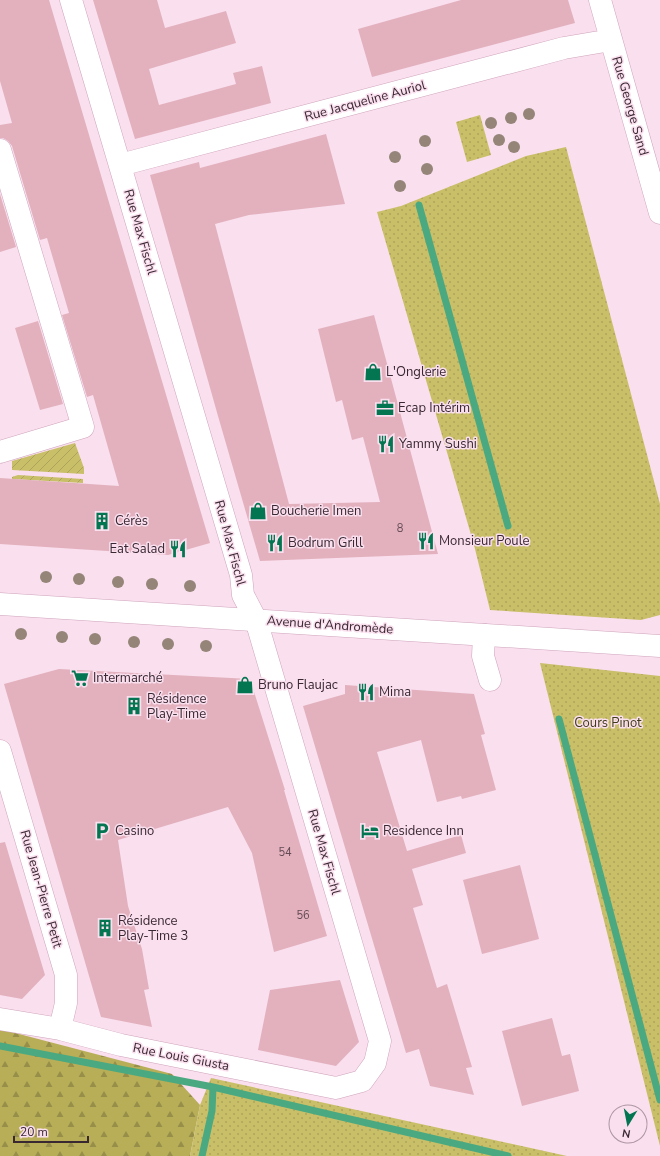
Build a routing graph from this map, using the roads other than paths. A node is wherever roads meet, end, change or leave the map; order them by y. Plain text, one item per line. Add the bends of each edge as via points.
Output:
1 (71, 0) edge
2 (600, 0) edge
3 (611, 40) junction
4 (0, 150) edge
5 (652, 150) edge
6 (120, 165) junction
7 (660, 213) edge
8 (0, 452) edge
9 (0, 604) edge
10 (256, 620) junction
11 (484, 635) junction
12 (660, 646) edge
13 (490, 680) dead end
14 (0, 751) edge
15 (0, 1019) edge
16 (60, 1028) junction
17 (362, 1081) joint

1 - 6 street, Rue Max Fischl
2 - 3 street, Rue George Sand
3 - 5 street, Rue George Sand
3 - 6 street, Rue Jacqueline Auriol via 564,48
4 - 8 street via 83,427
5 - 7 street, Rue George Sand
6 - 10 street, Rue Max Fischl via 241,575 243,595
9 - 10 street, Avenue d'Andromède
10 - 11 street, Avenue d'Andromède
10 - 17 street, Rue Max Fischl via 380,1041 375,1063
11 - 12 street, Avenue d'Andromède
11 - 13 street via 484,656
14 - 16 street, Rue Jean-Pierre Petit via 66,975 66,1003
15 - 16 street, Rue Louis Giusta
16 - 17 street, Rue Louis Giusta via 121,1045 336,1088

